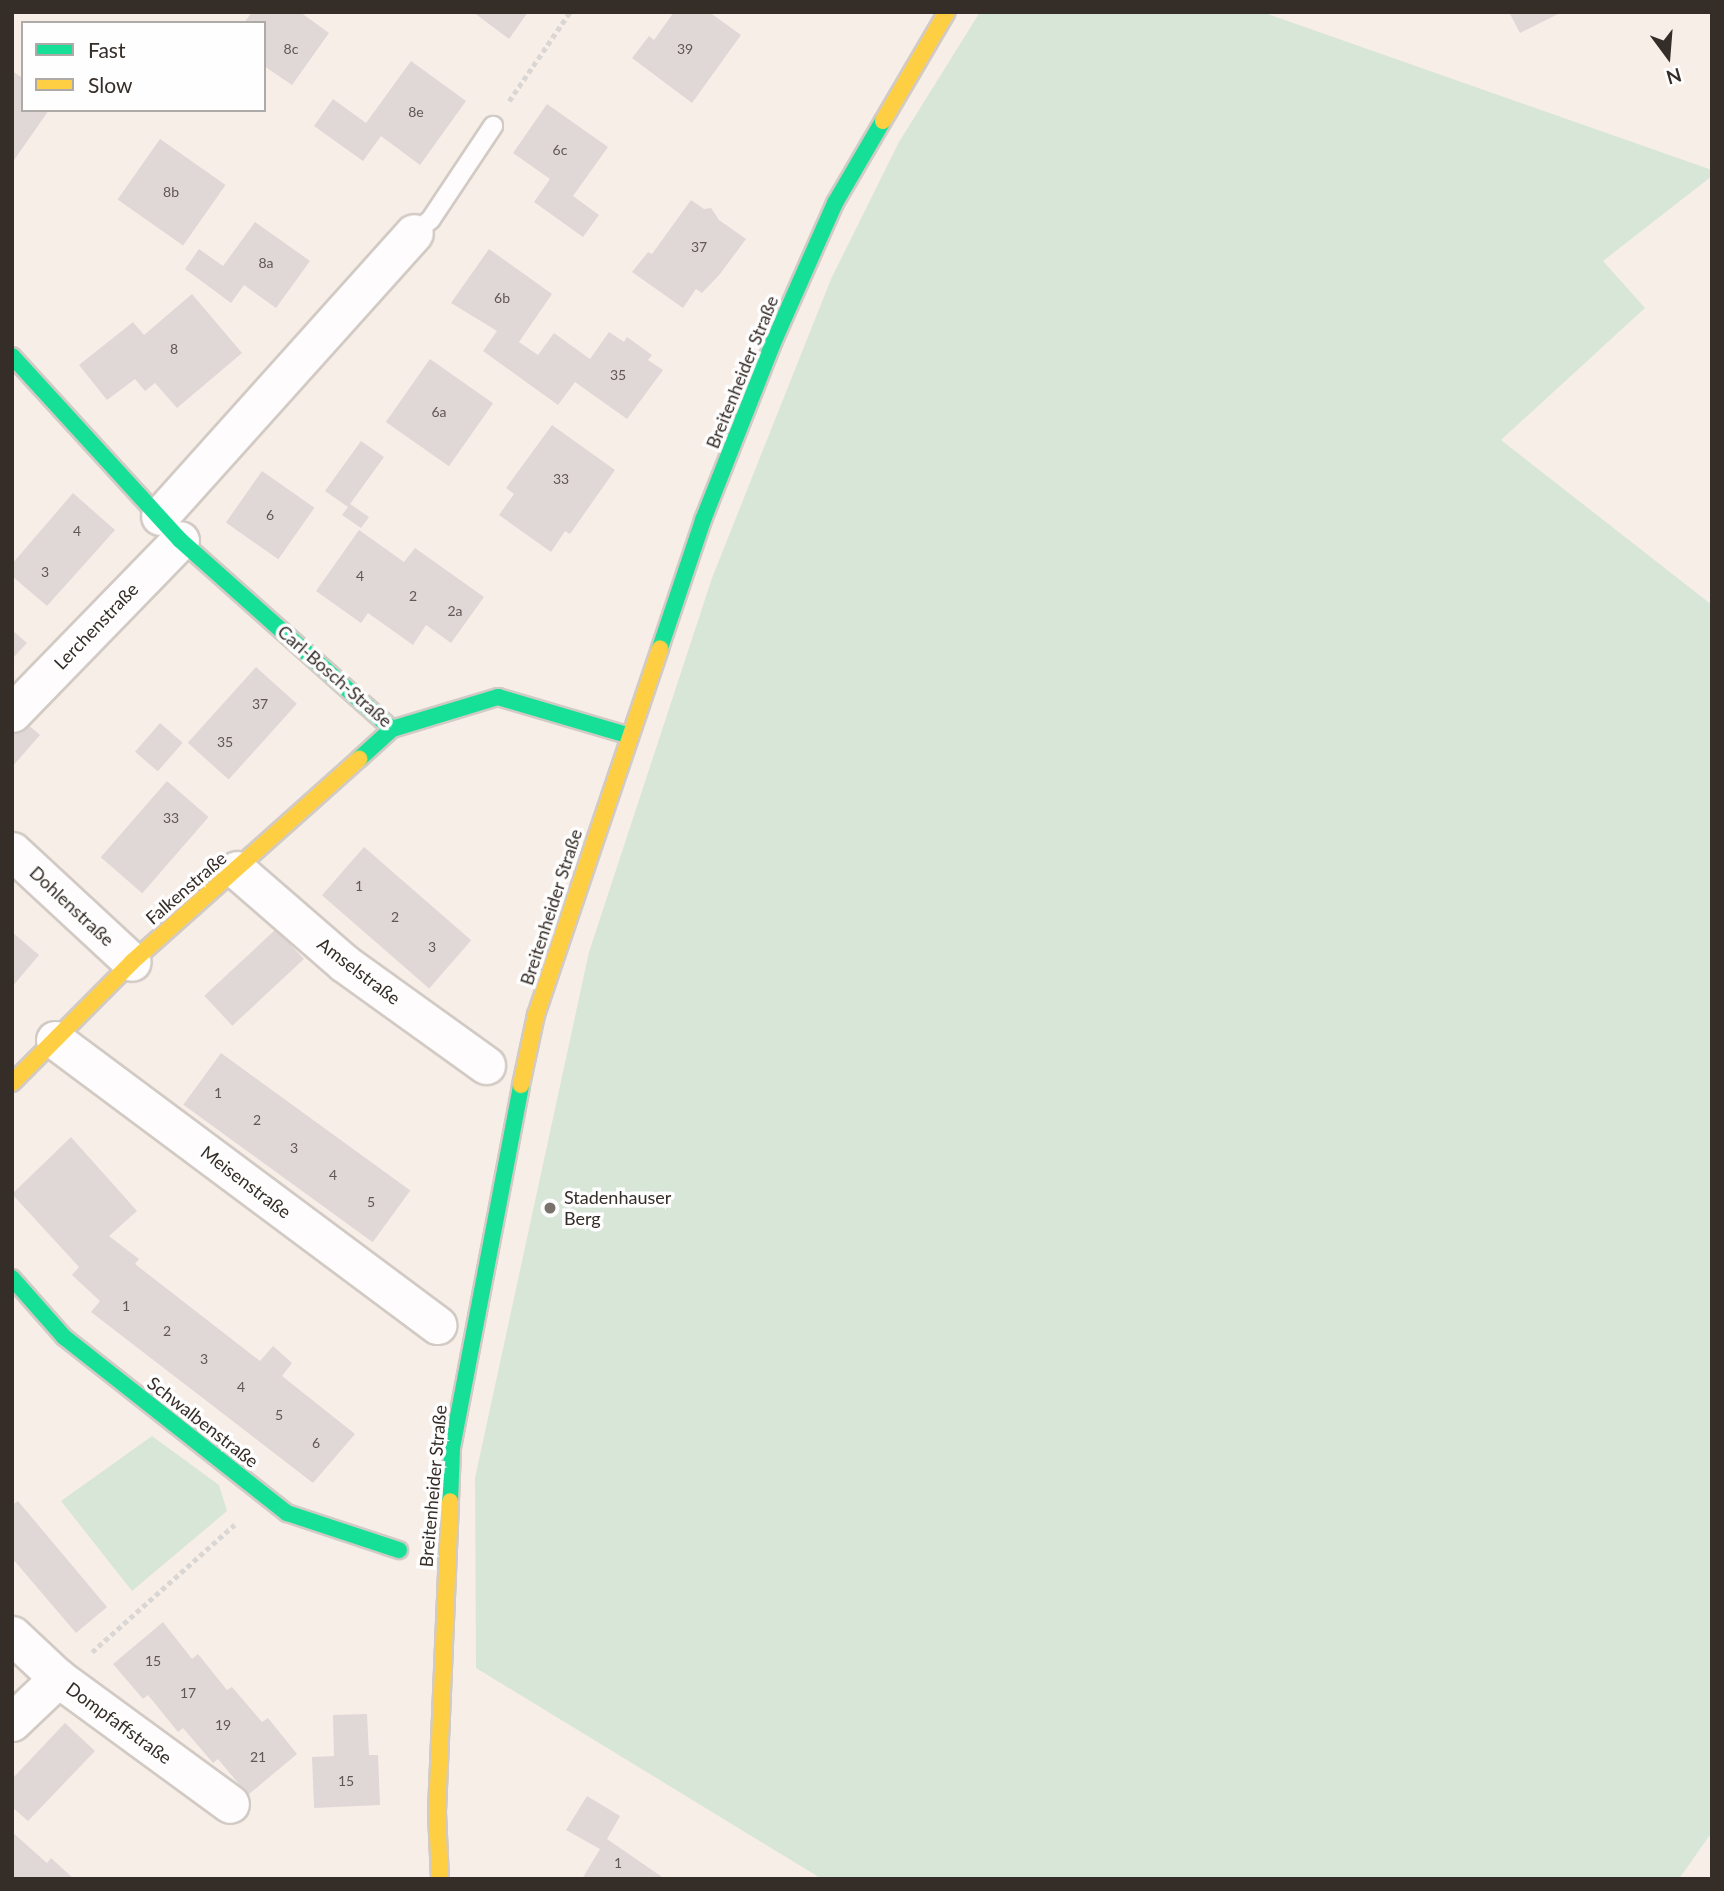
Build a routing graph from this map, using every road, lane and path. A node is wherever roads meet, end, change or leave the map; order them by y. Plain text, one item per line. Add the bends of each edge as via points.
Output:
1 (570, 12) edge
2 (947, 12) edge
3 (493, 125) joint
4 (414, 233) joint
5 (12, 356) edge
6 (170, 528) junction
7 (12, 713) edge
8 (392, 729) junction
9 (627, 735) junction
10 (12, 851) edge
11 (237, 870) junction
12 (132, 962) junction
13 (55, 1040) junction
14 (486, 1065) dead end
15 (12, 1083) edge
16 (12, 1278) edge
17 (438, 1325) dead end
18 (266, 1496) junction
19 (399, 1550) dead end
20 (12, 1635) edge
21 (60, 1679) junction
22 (12, 1721) edge
23 (230, 1804) dead end
24 (440, 1879) edge

1 - 3 path
2 - 9 street, Breitenheider Straße via 835,203 703,520
3 - 4 lane via 431,219
4 - 6 street
5 - 6 street, Carl-Bosch-Straße
6 - 7 street, Lerchenstraße
6 - 8 street, Carl-Bosch-Straße
8 - 9 street, Carl-Bosch-Straße via 498,697
8 - 11 street, Falkenstraße
9 - 24 street, Breitenheider Straße via 536,1015 466,1358 452,1448 444,1563 437,1812
10 - 12 street, Dohlenstraße
11 - 12 street, Falkenstraße
11 - 14 street, Amselstraße via 344,963
12 - 13 street, Falkenstraße
13 - 15 street, Falkenstraße
13 - 17 street, Meisenstraße
16 - 18 street, Schwalbenstraße via 64,1337
18 - 19 street, Schwalbenstraße via 287,1513
18 - 21 path
20 - 21 street, Dompfaffstraße
21 - 22 street
21 - 23 street, Dompfaffstraße

